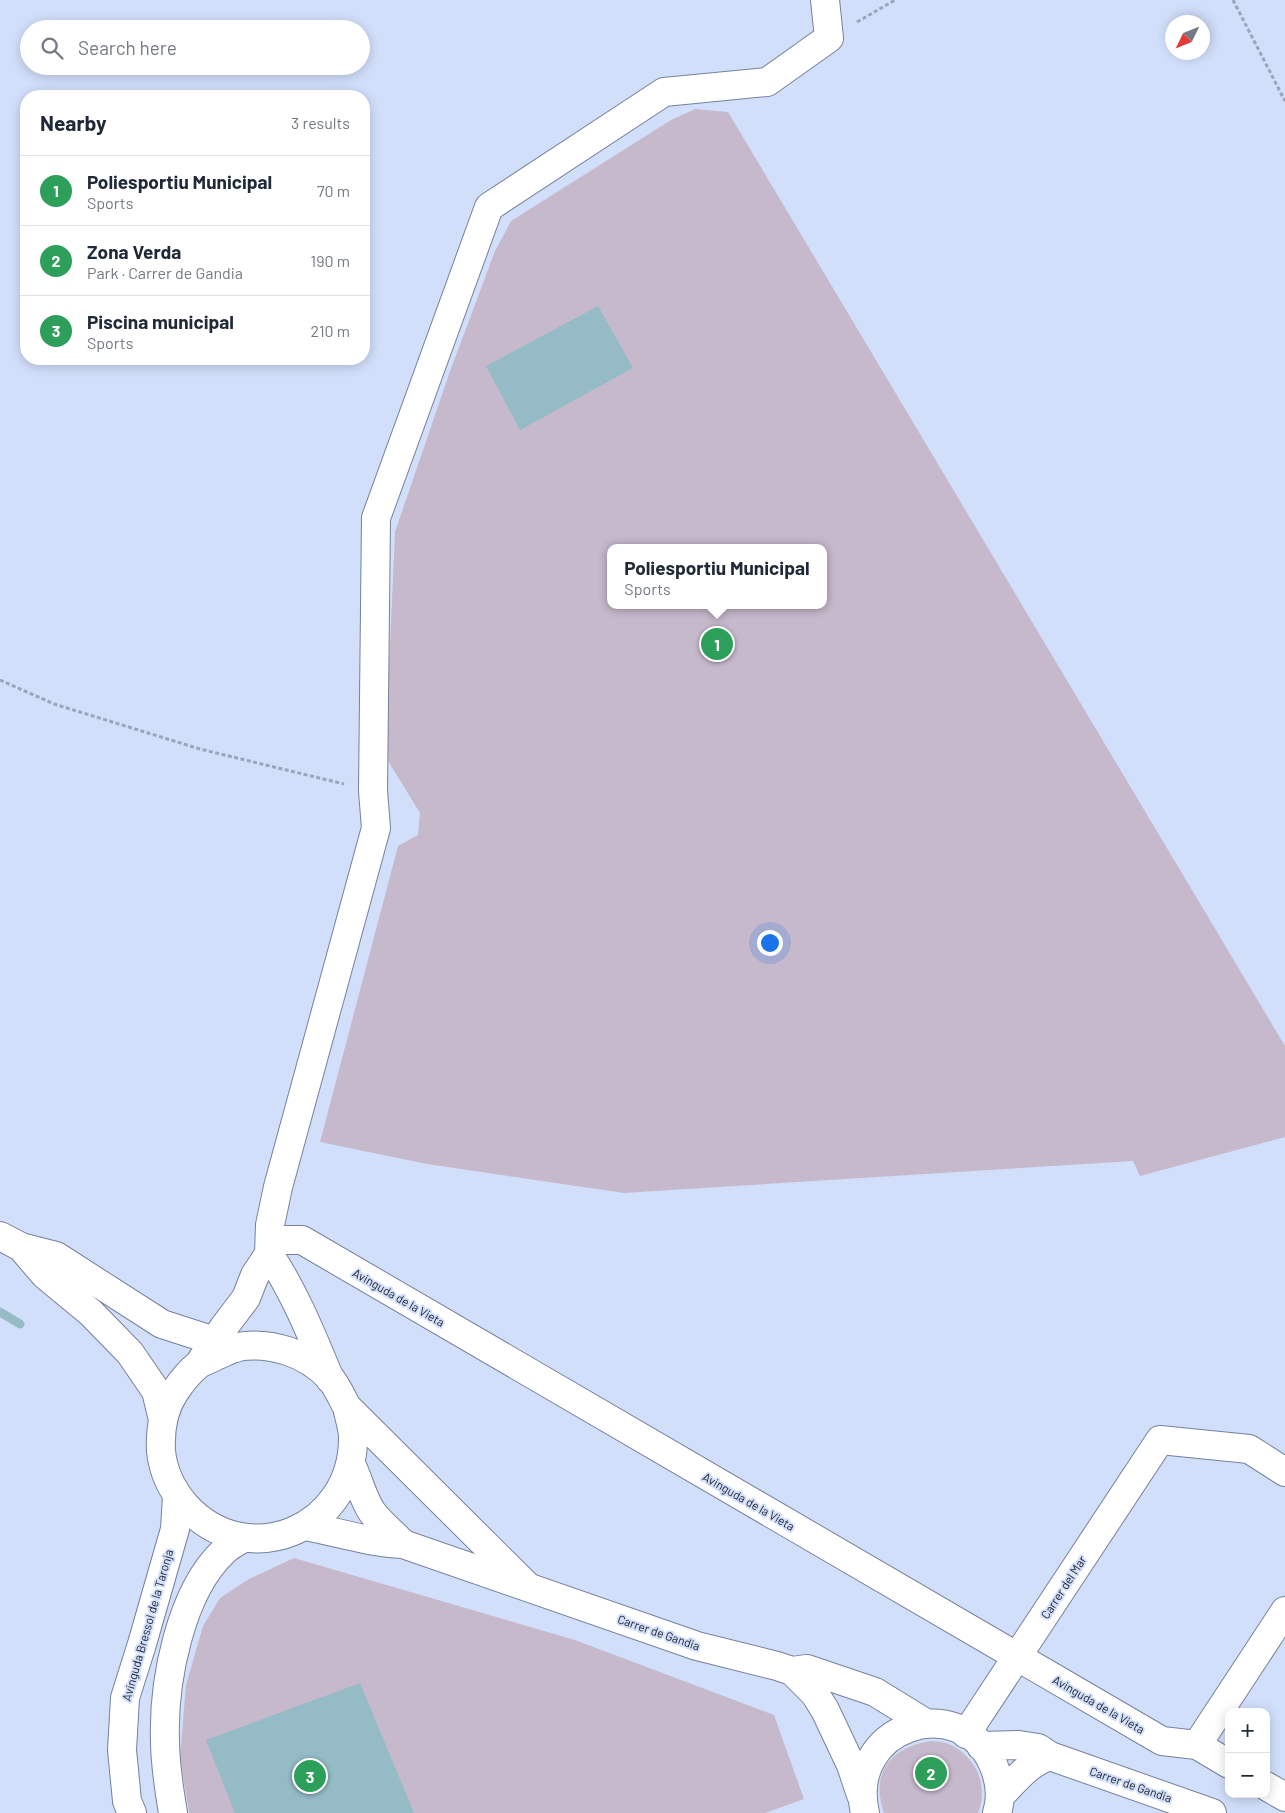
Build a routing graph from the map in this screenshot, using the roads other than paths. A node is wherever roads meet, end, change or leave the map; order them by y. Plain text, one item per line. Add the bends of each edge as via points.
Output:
1 (825, 0) edge
2 (11, 1242) edge
3 (269, 1247) junction
4 (225, 1344) junction
5 (330, 1379) junction
6 (347, 1408) junction
7 (163, 1420) junction
8 (351, 1464) junction
9 (1285, 1472) edge
10 (177, 1496) junction
11 (305, 1526) junction
12 (243, 1538) junction
13 (403, 1544) junction
14 (527, 1586) junction
15 (1285, 1611) edge
16 (1018, 1657) junction
17 (792, 1671) junction
18 (927, 1724) junction
19 (973, 1740) junction
20 (1197, 1745) junction
21 (1050, 1756) junction
22 (1225, 1762) edge
23 (1270, 1788) edge
24 (1285, 1797) edge
25 (863, 1805) edge
26 (1001, 1807) edge
27 (132, 1813) edge
28 (173, 1813) edge
29 (1212, 1813) edge

1 - 3 street via 829,38 768,82 664,92 489,207 376,518 373,791 376,828 278,1186
2 - 4 street via 56,1256 162,1324
2 - 7 street via 91,1313 130,1354 156,1391
3 - 4 street via 246,1298 224,1326
3 - 5 street via 314,1338
3 - 16 street, Avinguda de la Vieta via 302,1240
4 - 5 street via 287,1350 310,1362
4 - 7 street via 183,1380 170,1399
5 - 6 street
6 - 8 street via 353,1436
6 - 14 street, Carrer de Gandia
7 - 10 street via 162,1460
8 - 11 street via 342,1489 326,1510
8 - 13 street, Carrer de Gandia via 373,1513
9 - 16 street, Carrer del Mar via 1249,1449 1160,1440
10 - 12 street via 195,1516 217,1530
10 - 27 street, Avinguda Bressol de la Taronja via 175,1529 125,1698 122,1750 127,1801
11 - 12 street via 275,1537
11 - 13 street, Carrer de Gandia
12 - 28 street via 224,1551 202,1578 188,1605 174,1652 166,1705 165,1740
13 - 14 street, Carrer de Gandia
14 - 17 street, Carrer de Gandia via 697,1646
15 - 20 street
16 - 19 street, Carrer del Mar
16 - 20 street, Avinguda de la Vieta via 1162,1741
17 - 18 street, Carrer de Gandia via 807,1669 875,1692
17 - 25 street, Carrer de Gandia via 815,1694 825,1710 851,1765
18 - 19 street, Carrer de Gandia via 947,1726
18 - 25 street, Carrer de Gandia via 898,1732 876,1751 863,1777
19 - 21 street, Carrer de Gandia via 1038,1748
19 - 26 street via 987,1753 995,1770
20 - 22 street, Avinguda de la Vieta
21 - 26 street via 1032,1764
21 - 29 street, Carrer de Gandia
23 - 24 street

